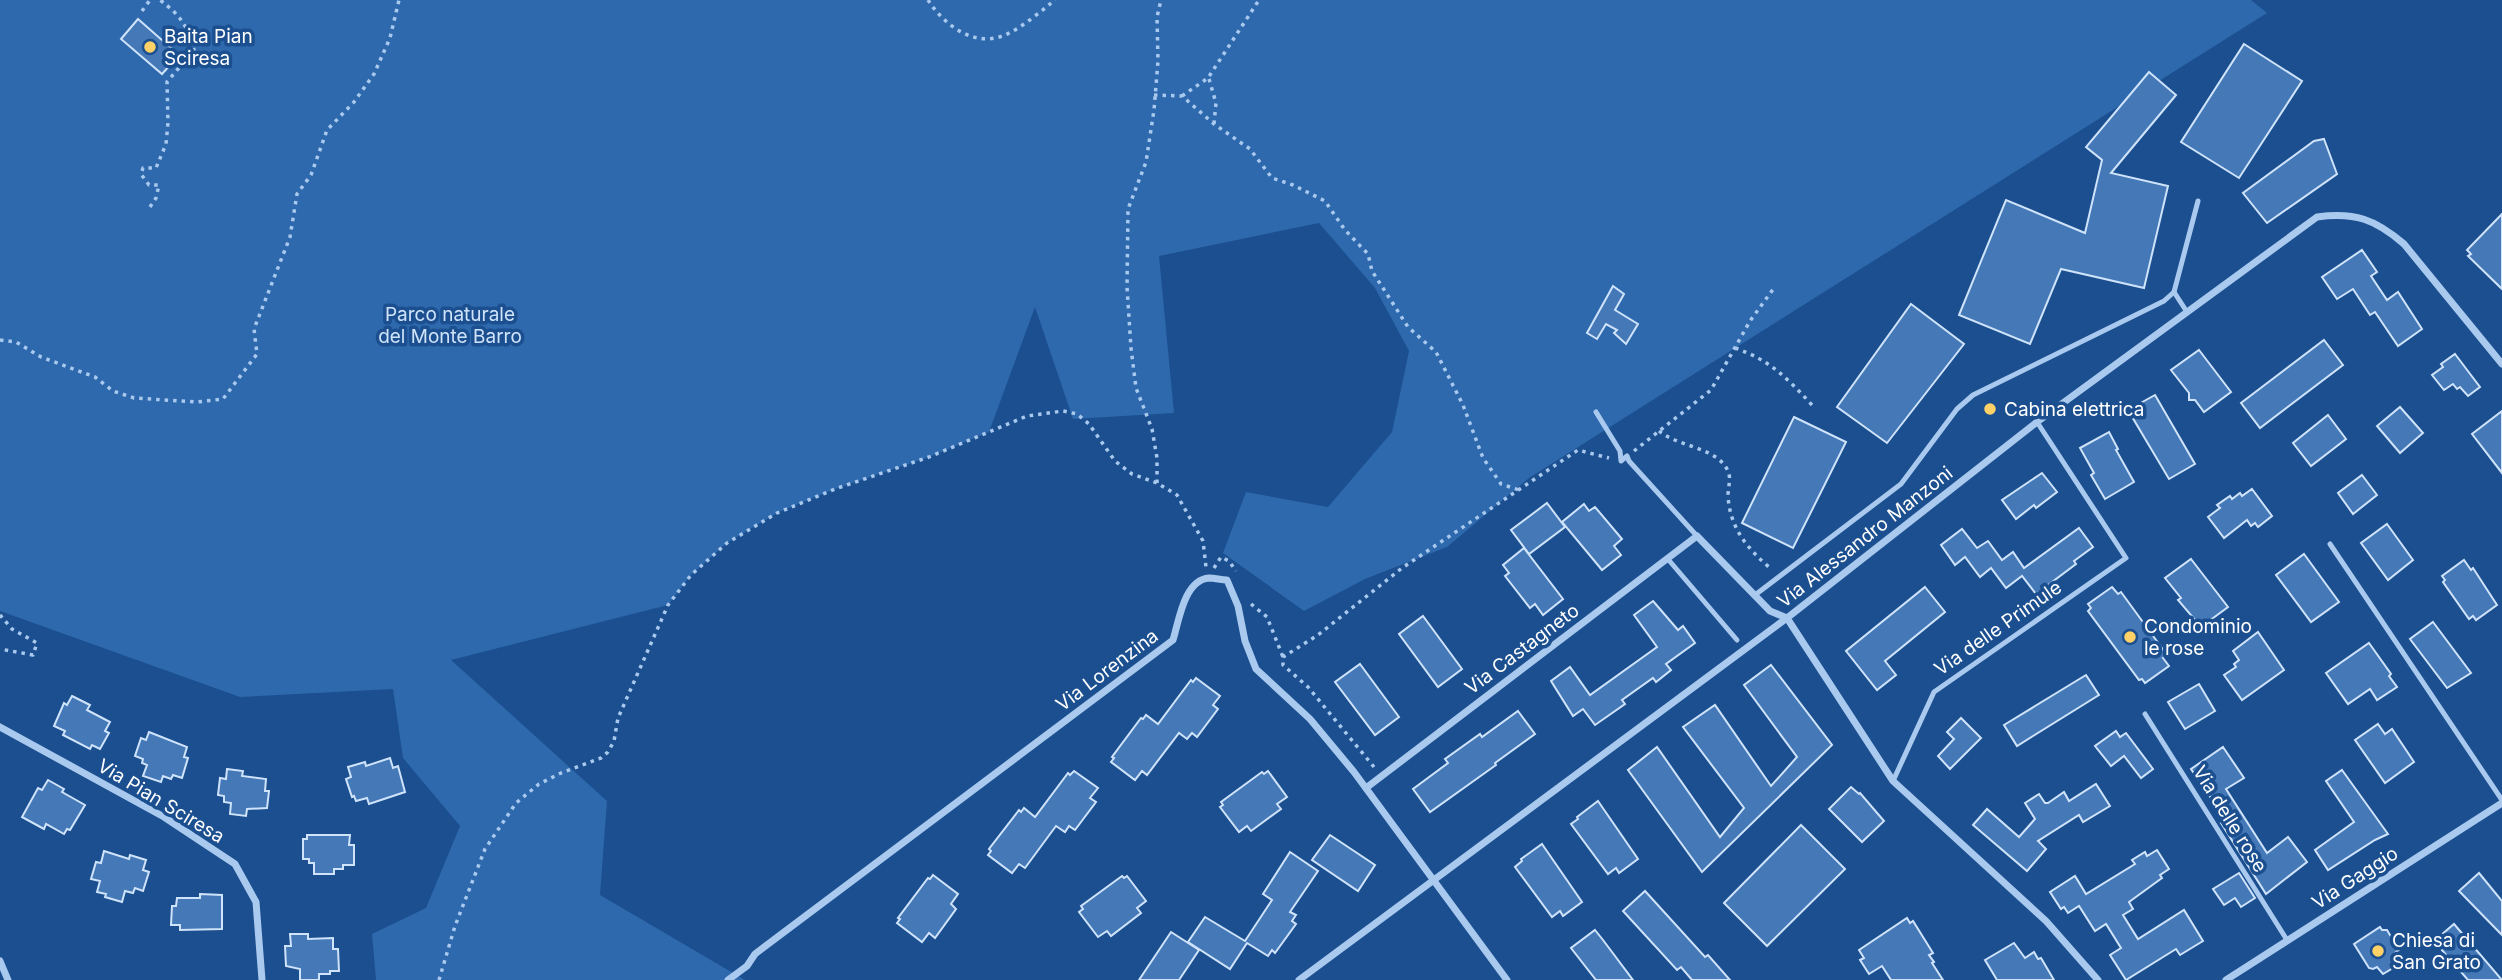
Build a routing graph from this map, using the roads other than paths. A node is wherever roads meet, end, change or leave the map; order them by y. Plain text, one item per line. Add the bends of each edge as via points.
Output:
1 (2198, 201) dead end
2 (2174, 292) junction
3 (2187, 312) junction
4 (2502, 364) edge
5 (1596, 412) dead end
6 (2037, 422) junction
7 (1697, 536) junction
8 (2330, 544) dead end
9 (1667, 558) junction
10 (1755, 595) junction
11 (1787, 618) junction
12 (1737, 640) dead end
13 (2145, 714) dead end
14 (0, 727) edge
15 (1893, 781) junction
16 (1366, 788) junction
17 (2502, 802) edge
18 (1433, 880) junction
19 (2287, 940) junction
20 (0, 961) edge
21 (8, 980) edge
22 (262, 980) edge
23 (728, 980) edge
24 (1300, 980) edge
25 (1507, 980) edge
26 (2098, 980) edge
27 (2226, 980) edge

1 - 2 lane
2 - 3 lane
2 - 10 lane via 1973,395 1957,409 1901,484
3 - 4 street, Via Alessandro Manzoni via 2317,217 2342,214 2385,228 2404,244
3 - 6 street, Via Alessandro Manzoni
5 - 7 lane via 1620,451 1621,461 1627,456
6 - 11 street, Via Alessandro Manzoni
6 - 15 lane, Via delle Primule via 2126,558 1934,692
7 - 9 street, Via Castagneto
7 - 10 street
8 - 17 lane, Via Gaggio
9 - 12 lane
9 - 16 street, Via Castagneto
10 - 11 street via 1770,611
11 - 15 street
11 - 18 street, Via Alessandro Manzoni
13 - 19 lane, Via delle rose
14 - 22 street, Via Pian Sciresa via 164,817 235,864 256,902
15 - 26 street via 2046,920
16 - 18 street
16 - 23 street, Via Lorenzina via 1310,719 1256,669 1227,580 1207,578 1194,586 1185,600 1173,640 755,954
17 - 19 street, Via Gaggio
18 - 24 street, Via Alessandro Manzoni
18 - 25 street
19 - 27 street, Via Gaggio
20 - 21 street

